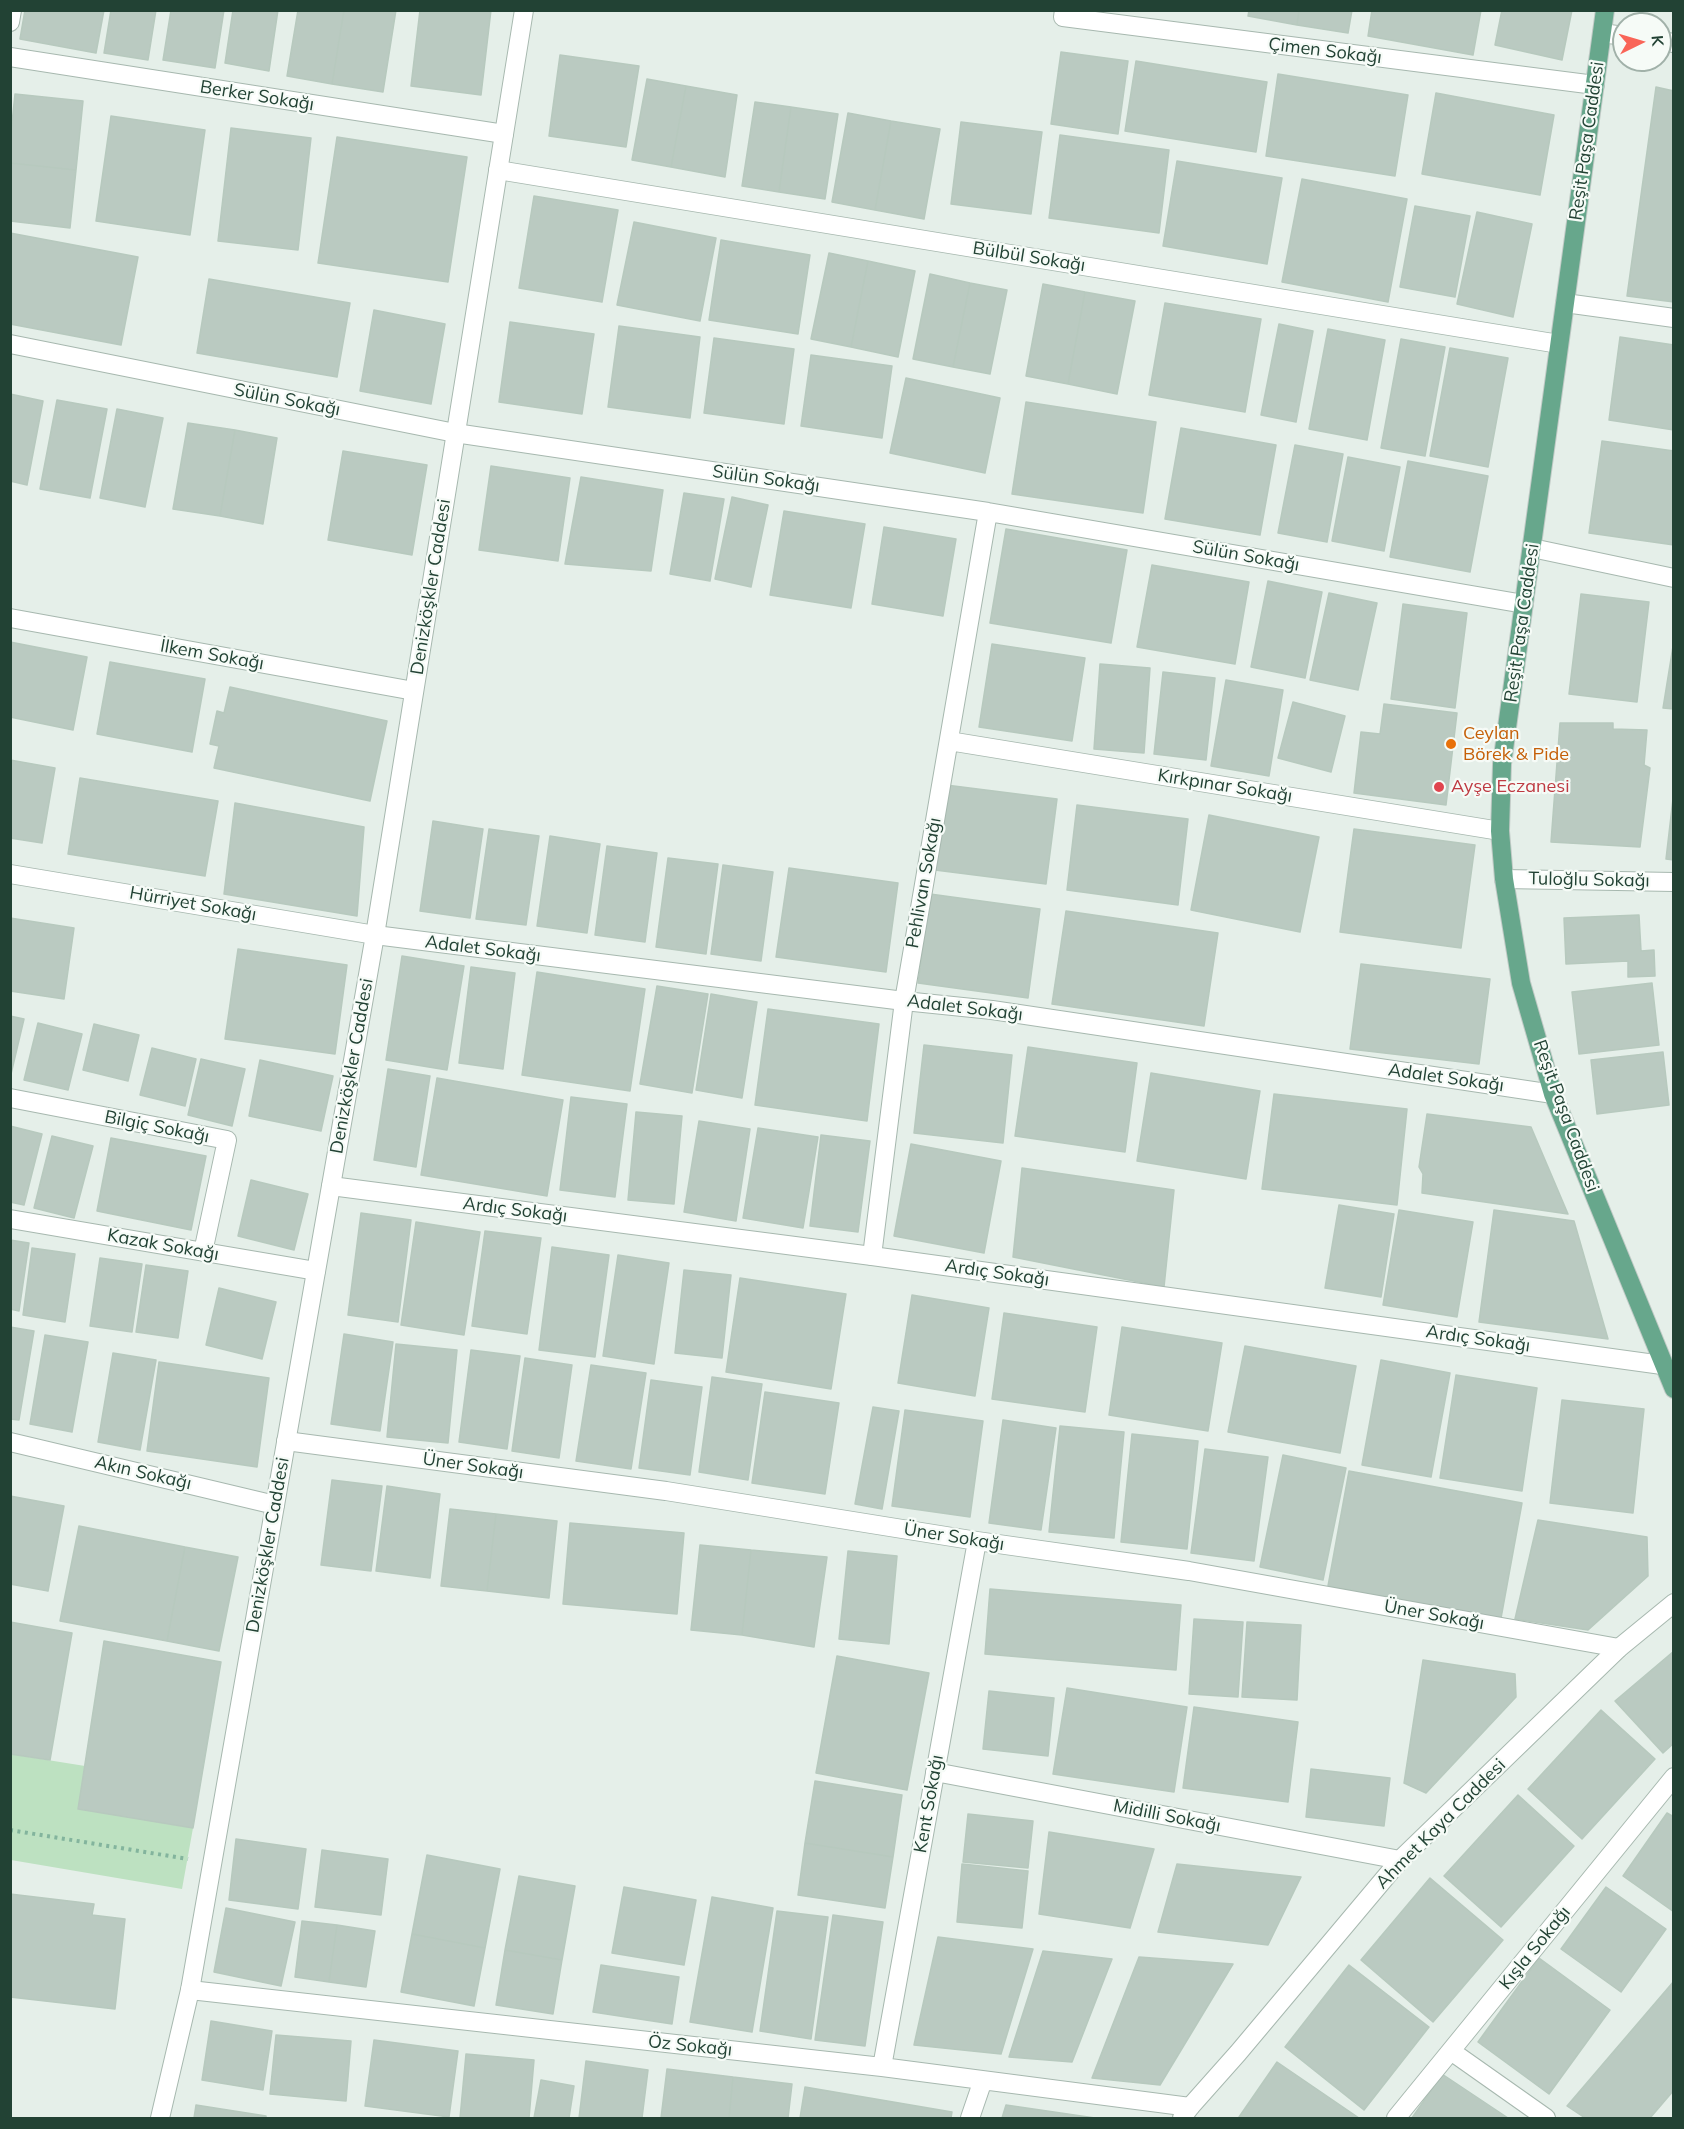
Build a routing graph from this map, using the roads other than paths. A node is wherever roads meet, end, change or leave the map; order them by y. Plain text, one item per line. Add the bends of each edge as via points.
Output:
1 (12, 10) edge
2 (524, 10) edge
3 (1064, 10) edge
4 (1605, 10) edge
5 (10, 22) edge
6 (1602, 33) junction
7 (1612, 34) edge
8 (10, 57) edge
9 (1595, 85) junction
10 (504, 134) junction
11 (498, 170) junction
12 (1565, 303) junction
13 (1674, 318) edge
14 (10, 344) edge
15 (1559, 344) junction
16 (455, 433) junction
17 (988, 512) junction
18 (1532, 548) junction
19 (1674, 578) edge
20 (1524, 604) junction
21 (10, 618) edge
22 (414, 692) junction
23 (949, 741) junction
24 (1500, 831) junction
25 (10, 874) edge
26 (1504, 879) junction
27 (1674, 882) edge
28 (375, 935) junction
29 (904, 1001) junction
30 (1553, 1094) junction
31 (10, 1098) edge
32 (331, 1186) junction
33 (10, 1219) edge
34 (203, 1252) junction
35 (872, 1256) junction
36 (316, 1271) junction
37 (1662, 1365) junction
38 (1674, 1389) edge
39 (286, 1441) junction
40 (10, 1442) edge
41 (275, 1505) junction
42 (977, 1541) junction
43 (1674, 1603) edge
44 (1619, 1648) junction
45 (934, 1772) junction
46 (1674, 1777) edge
47 (1400, 1860) junction
48 (190, 1990) junction
49 (1451, 2051) junction
50 (882, 2067) junction
51 (983, 2080) junction
52 (1186, 2113) edge
53 (160, 2118) edge
54 (970, 2118) edge
55 (1396, 2118) edge
56 (1546, 2118) edge

1 - 5 street
2 - 10 street, Denizköşkler Caddesi
3 - 9 street, Çimen Sokağı via 1063,18
4 - 6 main road, Reşit Paşa Caddesi
6 - 7 street
6 - 9 main road, Reşit Paşa Caddesi
8 - 10 street, Berker Sokağı
9 - 12 main road, Reşit Paşa Caddesi
10 - 11 street, Denizköşkler Caddesi
11 - 15 street, Bülbül Sokağı
11 - 16 street, Denizköşkler Caddesi
12 - 13 street
12 - 15 main road, Reşit Paşa Caddesi
14 - 16 street, Sülün Sokağı
15 - 18 main road, Reşit Paşa Caddesi
16 - 17 street, Sülün Sokağı
16 - 22 street, Denizköşkler Caddesi
17 - 20 street, Sülün Sokağı
17 - 23 street, Pehlivan Sokağı
18 - 19 street
18 - 20 main road, Reşit Paşa Caddesi
20 - 24 main road, Reşit Paşa Caddesi via 1502,764
21 - 22 street, İlkem Sokağı
22 - 28 street, Denizköşkler Caddesi
23 - 24 street, Kırkpınar Sokağı
23 - 29 street, Pehlivan Sokağı
24 - 26 main road, Reşit Paşa Caddesi
25 - 28 street, Hürriyet Sokağı
26 - 27 street, Tuloğlu Sokağı
26 - 30 main road, Reşit Paşa Caddesi via 1521,983
28 - 29 street, Adalet Sokağı
28 - 32 street, Denizköşkler Caddesi
29 - 30 street, Adalet Sokağı via 1004,1012
29 - 35 street, Pehlivan Sokağı
30 - 37 main road, Reşit Paşa Caddesi
31 - 34 street, Bilgiç Sokağı via 227,1140
32 - 35 street, Ardıç Sokağı
32 - 36 street, Denizköşkler Caddesi
33 - 34 street, Kazak Sokağı
34 - 36 street, Kazak Sokağı
35 - 37 street, Ardıç Sokağı
36 - 39 street, Denizköşkler Caddesi
37 - 38 main road, Reşit Paşa Caddesi
39 - 41 street, Denizköşkler Caddesi
39 - 42 street, Üner Sokağı via 666,1491
40 - 41 street, Akın Sokağı
41 - 48 street, Denizköşkler Caddesi
42 - 44 street, Üner Sokağı via 1189,1570
42 - 45 street, Kent Sokağı
43 - 44 street, Ahmet Kaya Caddesi
44 - 47 street, Ahmet Kaya Caddesi
45 - 47 street, Midilli Sokağı
45 - 50 street, Kent Sokağı
46 - 49 street, Kışla Sokağı
47 - 52 street, Ahmet Kaya Caddesi
48 - 50 street, Öz Sokağı
48 - 53 street, Denizköşkler Caddesi
49 - 55 street, Kışla Sokağı
49 - 56 street
50 - 51 street, Öz Sokağı
51 - 52 street, Öz Sokağı
51 - 54 street

